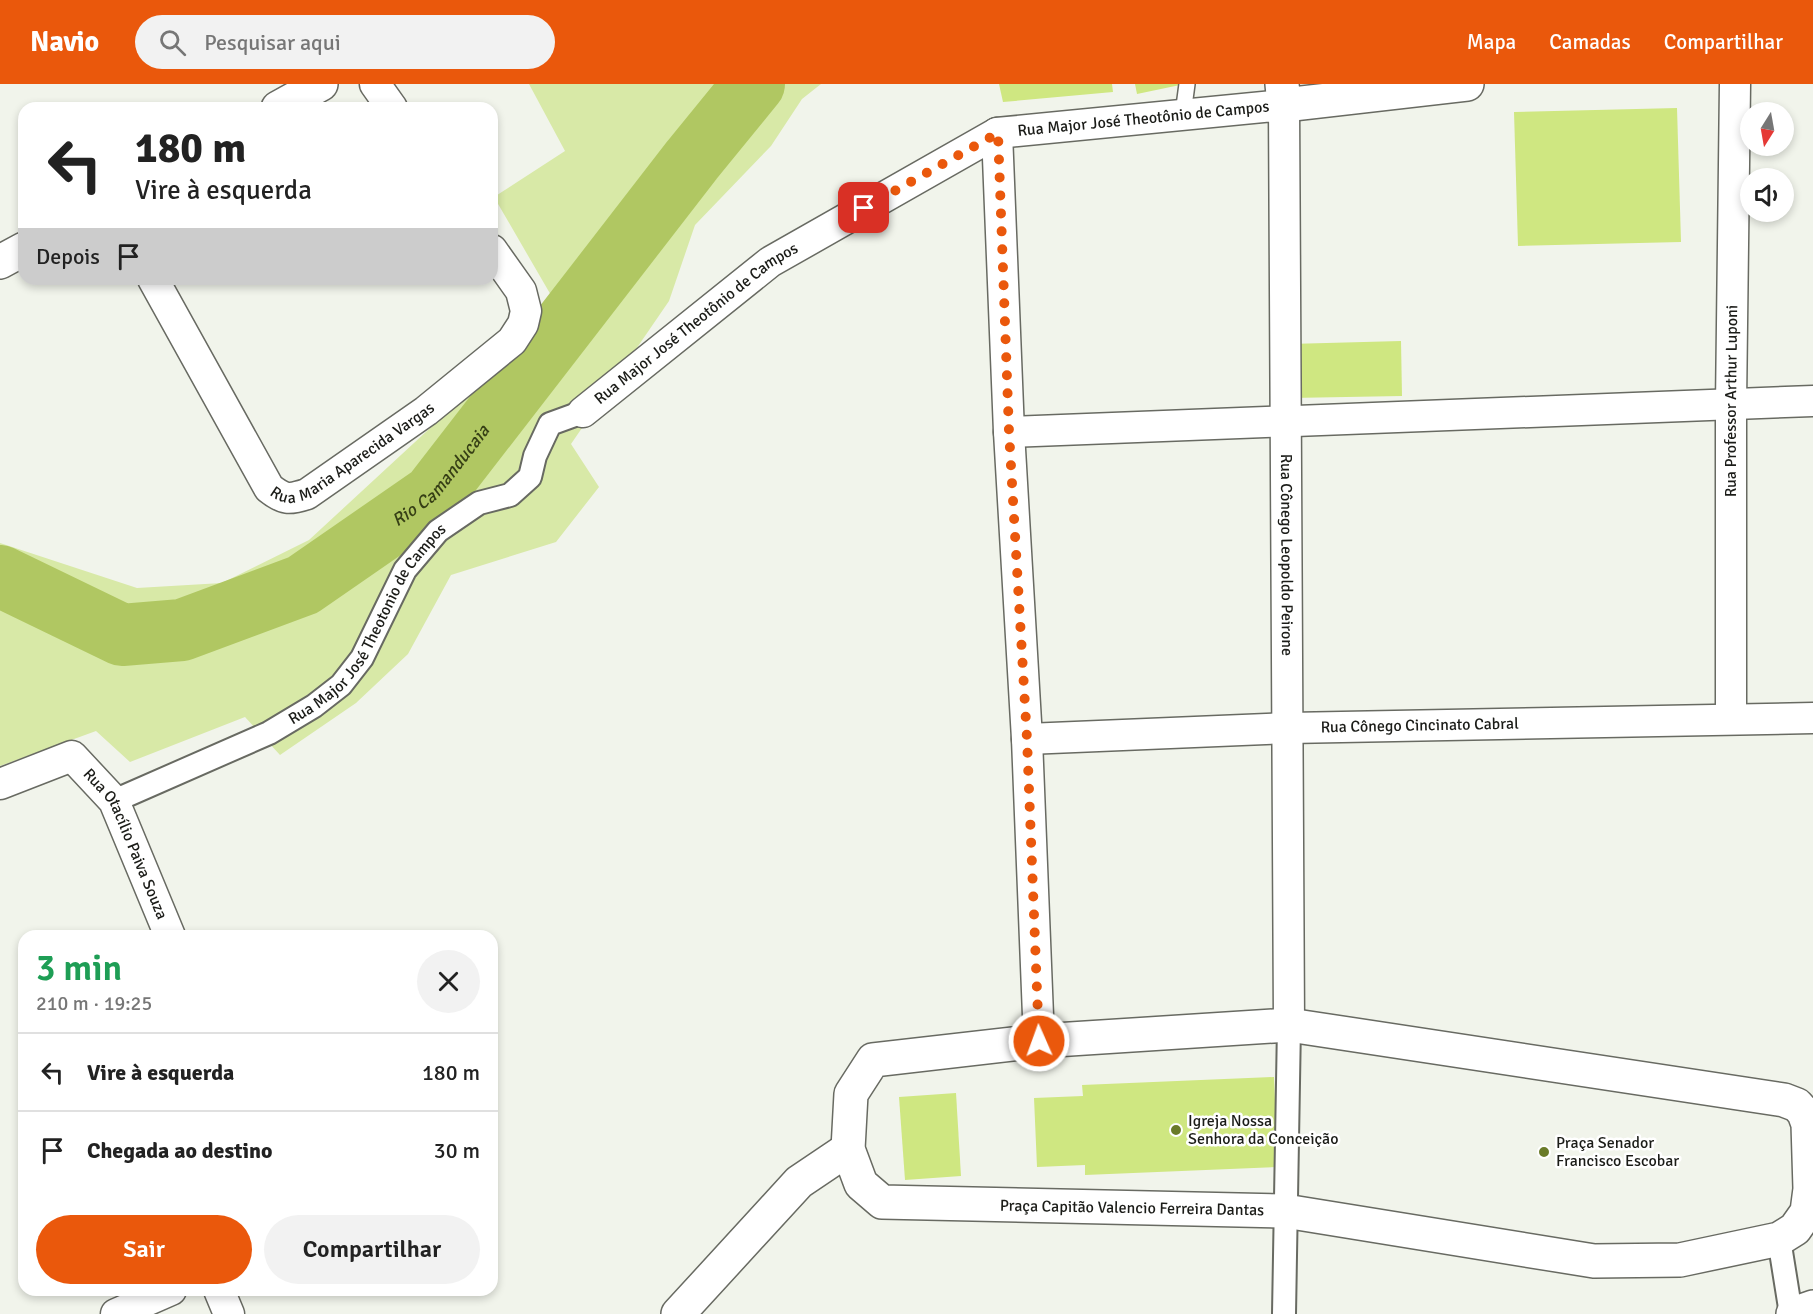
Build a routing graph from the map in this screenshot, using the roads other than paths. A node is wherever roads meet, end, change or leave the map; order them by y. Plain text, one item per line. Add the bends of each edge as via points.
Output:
1 (321, 84) edge
2 (375, 84) edge
3 (1187, 84) edge
4 (1467, 84) edge
5 (1735, 84) edge
6 (1283, 94) edge
7 (289, 102) edge
8 (388, 102) edge
9 (1183, 114) junction
10 (998, 133) junction
11 (18, 252) edge
12 (498, 258) edge
13 (0, 262) edge
14 (156, 285) edge
15 (1813, 401) edge
16 (1731, 405) junction
17 (583, 412) joint
18 (1287, 422) junction
19 (1009, 432) junction
20 (1813, 718) edge
21 (1731, 719) junction
22 (1289, 728) junction
23 (1027, 739) junction
24 (0, 784) edge
25 (114, 801) junction
26 (168, 930) edge
27 (1289, 1025) junction
28 (1039, 1041) junction
29 (848, 1149) junction
30 (1812, 1189) edge
31 (1286, 1211) junction
32 (1779, 1239) junction
33 (157, 1296) edge
34 (222, 1296) edge
35 (1813, 1306) edge
36 (116, 1314) edge
37 (229, 1314) edge
38 (678, 1314) edge
39 (1284, 1314) edge
40 (1792, 1314) edge

1 - 7 street
2 - 8 street
3 - 9 lane
4 - 6 street, Rua Major José Theotônio de Campos
5 - 16 street, Rua Professor Arthur Luponi
6 - 9 street, Rua Major José Theotônio de Campos
6 - 18 street, Rua Cônego Leopoldo Peirone
9 - 10 street, Rua Major José Theotônio de Campos
10 - 17 street, Rua Major José Theotônio de Campos via 770,262
10 - 19 street
11 - 13 street
12 - 14 street, Rua Maria Aparecida Vargas via 521,291 526,311 512,341 426,411 307,494 293,499 281,497 269,488
15 - 16 street
16 - 18 street
16 - 21 street, Rua Professor Arthur Luponi
17 - 25 street, Rua Major José Theotonio de Campos via 550,424 530,477 510,495 479,503 438,531 405,570 362,658 341,685 269,734
18 - 19 street
18 - 22 street, Rua Cônego Leopoldo Peirone
19 - 23 street
20 - 21 street, Rua Cônego Cincinato Cabral
21 - 22 street, Rua Cônego Cincinato Cabral
22 - 23 street, Rua Cônego Cincinato Cabral
22 - 27 street, Rua Cônego Leopoldo Peirone
23 - 28 street
24 - 25 street, Rua Otacílio Paiva Souza via 72,756
25 - 26 street, Rua Otacílio Paiva Souza
27 - 28 street, Praça Capitão Valencio Ferreira Dantas
27 - 30 street via 1784,1100 1797,1105 1808,1124
27 - 31 street, Praça Capitão Valencio Ferreira Dantas
28 - 29 street, Praça Capitão Valencio Ferreira Dantas via 873,1060 851,1094
29 - 31 street, Praça Capitão Valencio Ferreira Dantas via 861,1184 882,1202
29 - 38 street via 799,1182
30 - 32 street via 1807,1212 1795,1229
31 - 32 street via 1594,1261 1680,1260
31 - 39 street
32 - 40 street
33 - 36 street
34 - 37 street
35 - 40 street

